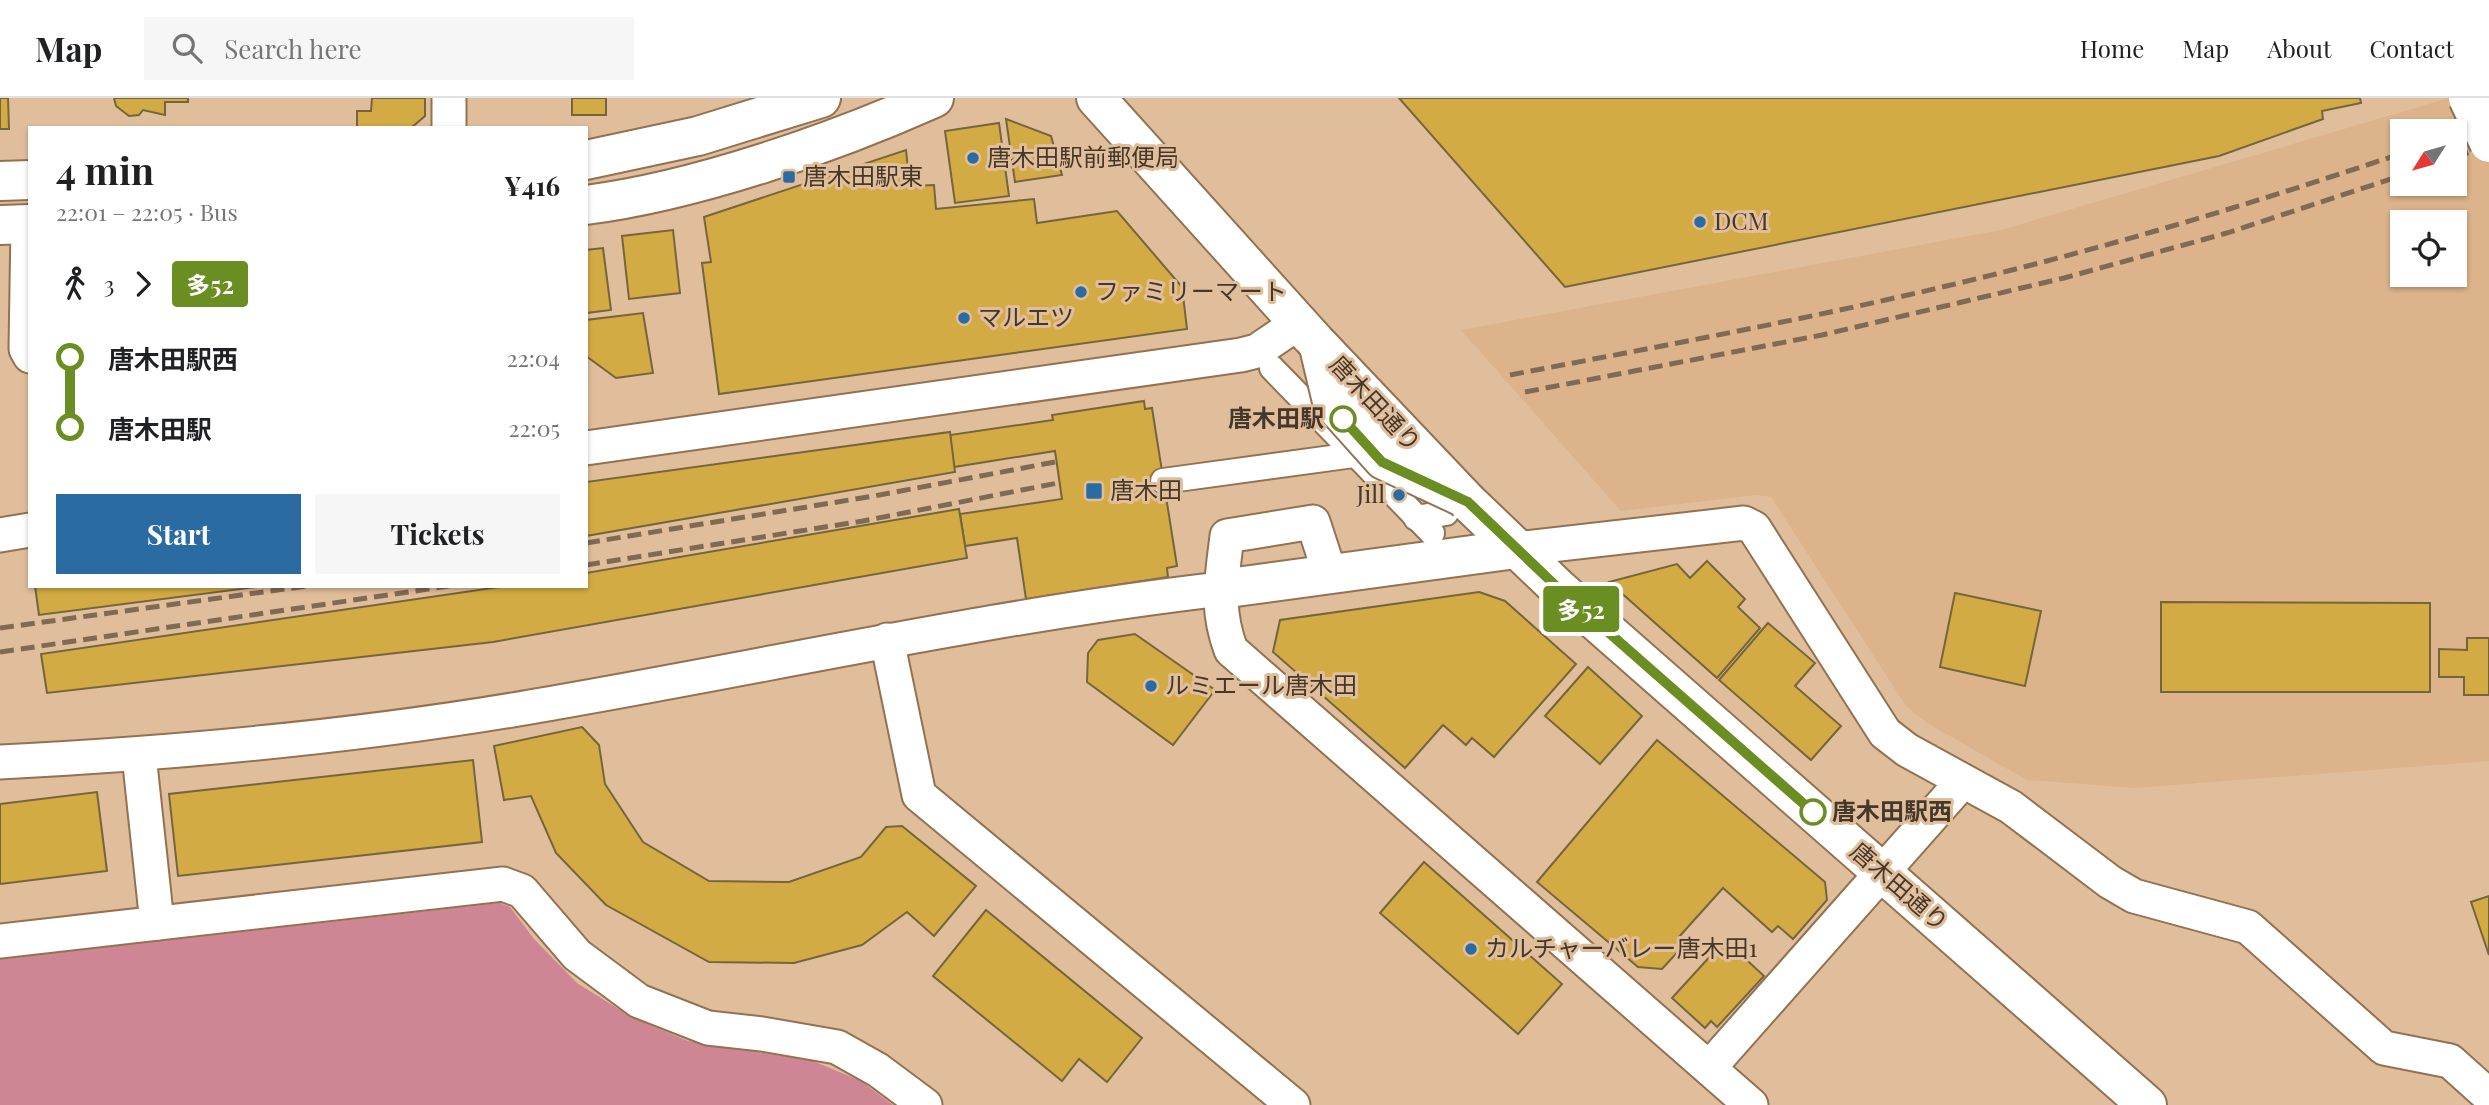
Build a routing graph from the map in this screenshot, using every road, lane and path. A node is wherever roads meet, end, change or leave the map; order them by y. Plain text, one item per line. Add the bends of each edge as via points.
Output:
1 (449, 98) edge
2 (821, 98) edge
3 (934, 98) edge
4 (1096, 98) edge
5 (2468, 98) edge
6 (449, 126) edge
7 (2489, 143) edge
8 (588, 160) edge
9 (28, 180) edge
10 (0, 181) edge
11 (588, 205) edge
12 (19, 225) edge
13 (1306, 332) junction
14 (28, 352) edge
15 (1272, 368) dead end
16 (589, 442) edge
17 (1357, 455) junction
18 (1163, 481) dead end
19 (1457, 508) junction
20 (28, 530) edge
21 (0, 535) edge
22 (1507, 540) junction
23 (1330, 574) junction
24 (1220, 589) junction
25 (887, 640) junction
26 (139, 755) junction
27 (0, 762) edge
28 (1963, 781) junction
29 (1882, 872) junction
30 (157, 923) junction
31 (0, 941) edge
32 (1709, 1068) junction
33 (2489, 1097) edge
34 (925, 1105) edge
35 (1293, 1105) edge
36 (1751, 1105) edge
37 (2147, 1105) edge

1 - 6 street
2 - 8 street via 698,136
3 - 11 street via 758,163
4 - 13 street, 唐木田通り
5 - 7 street, bridge
9 - 10 street
12 - 14 street
13 - 16 street via 1241,355
13 - 19 street, 唐木田通り, bridge
15 - 17 street
17 - 18 street
17 - 19 street via 1424,526
19 - 22 street, 唐木田通り
20 - 21 street
22 - 23 street
22 - 28 street via 1744,523 1754,528 1885,733
22 - 29 street, 唐木田通り
23 - 24 street
23 - 24 street via 1313,522 1227,536
24 - 25 street
24 - 32 street via 1221,622 1231,650
25 - 26 street via 528,707
25 - 35 street via 919,795
26 - 27 street
26 - 30 street
28 - 29 street
28 - 33 street via 2011,807 2134,896 2248,927 2384,1048 2450,1061
29 - 32 street
29 - 37 street, 唐木田通り
30 - 31 street
30 - 34 street via 503,884 522,891 577,955 639,1001 708,1028 837,1047
32 - 36 street

